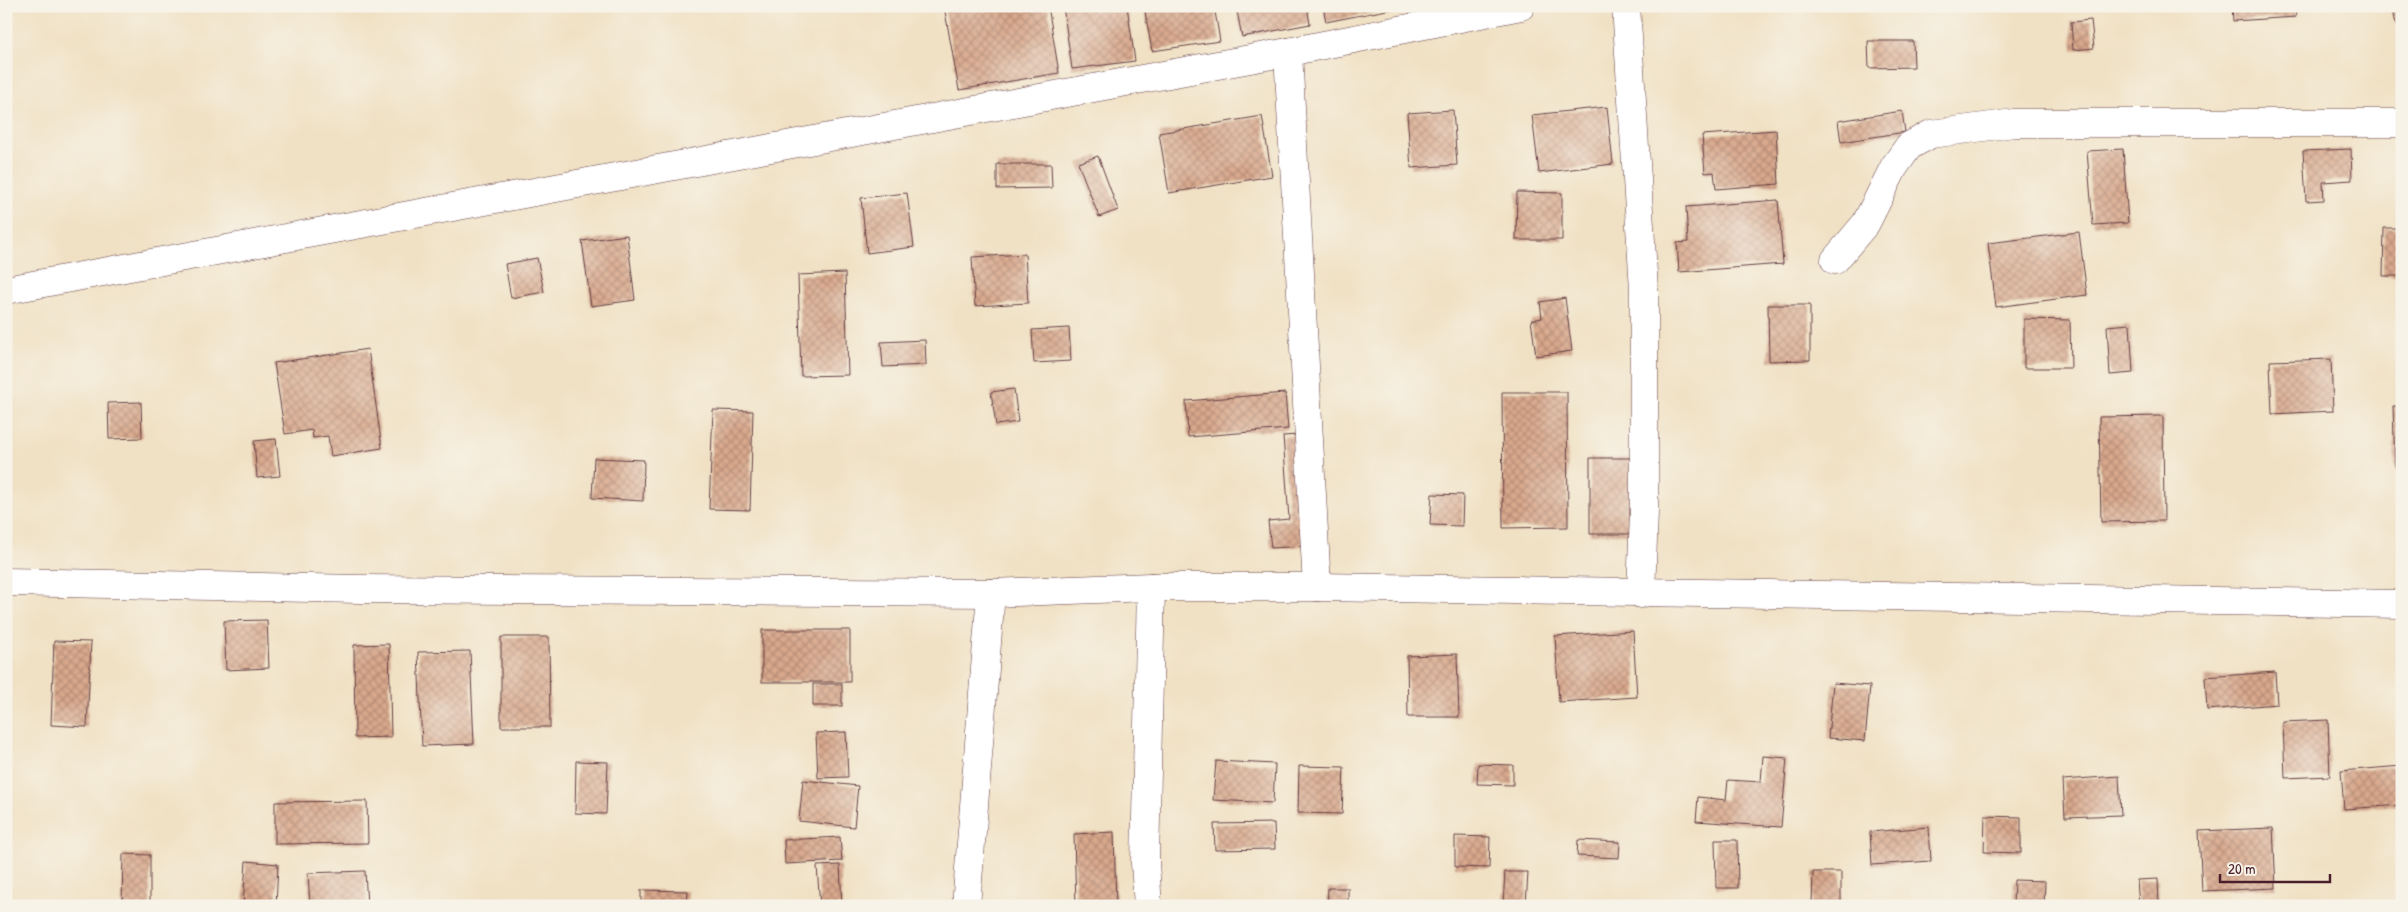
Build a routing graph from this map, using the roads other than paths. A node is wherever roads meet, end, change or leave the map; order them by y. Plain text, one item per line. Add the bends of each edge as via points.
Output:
1 (1521, 6) edge
2 (1626, 6) edge
3 (1288, 52) junction
4 (2402, 123) edge
5 (1835, 260) dead end
6 (6, 290) edge
7 (6, 582) edge
8 (1151, 587) junction
9 (1317, 587) junction
10 (991, 593) junction
11 (1641, 594) junction
12 (2402, 604) edge
13 (966, 906) edge
14 (1148, 906) edge

1 - 3 street
2 - 11 street via 1644,289
3 - 6 street
3 - 9 street
4 - 5 street via 2014,123 1931,134 1909,146 1894,167 1866,223
7 - 10 street via 360,589
8 - 9 street
8 - 10 street
8 - 14 street via 1145,863
9 - 11 street
10 - 13 street
11 - 12 street

